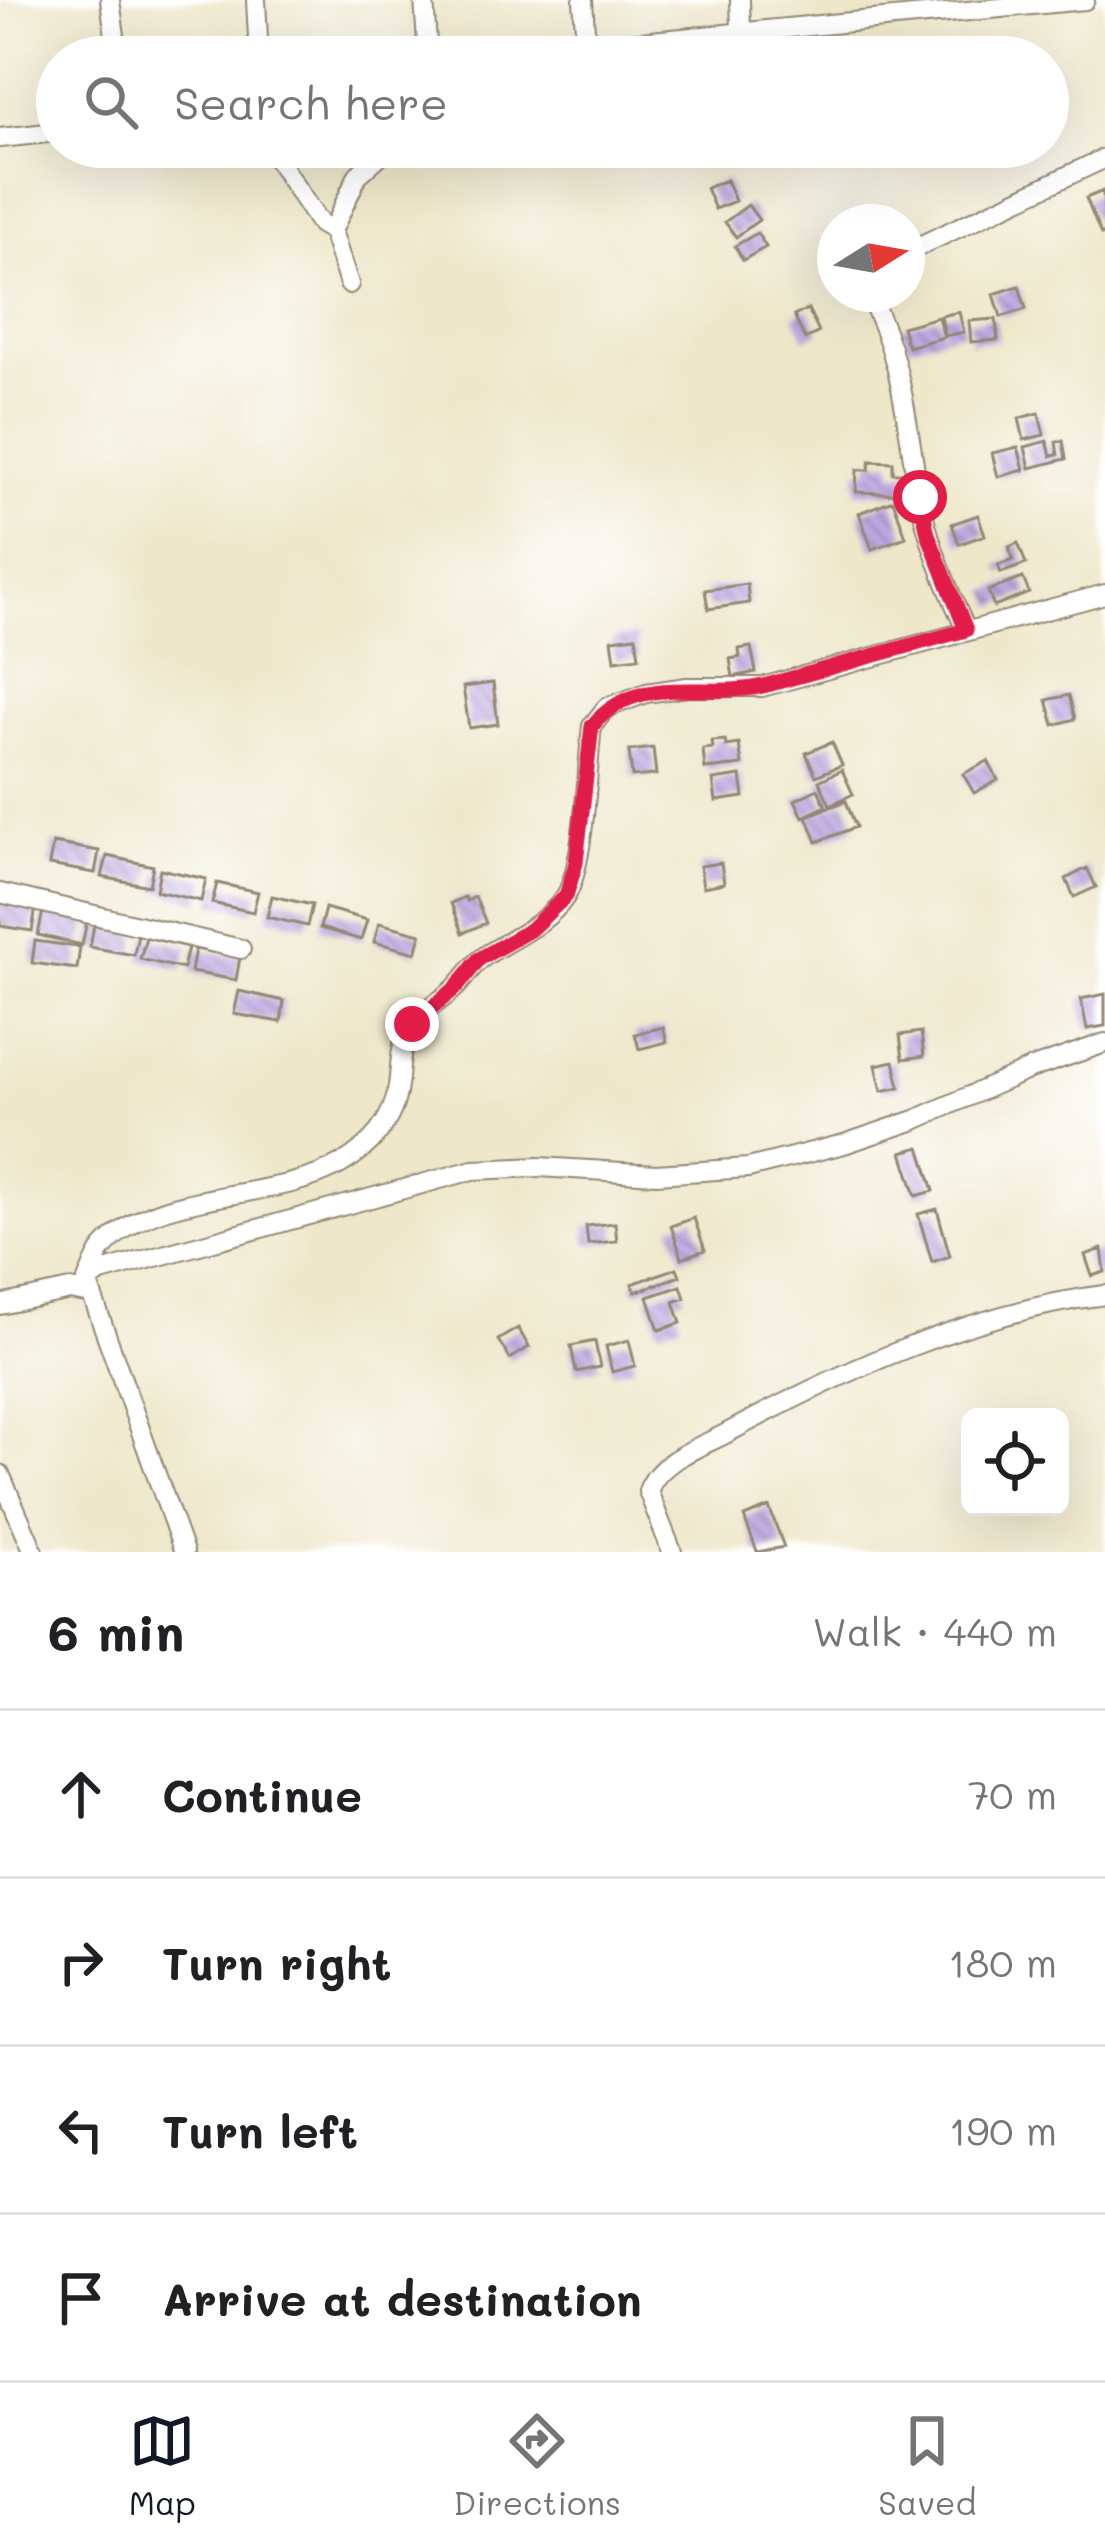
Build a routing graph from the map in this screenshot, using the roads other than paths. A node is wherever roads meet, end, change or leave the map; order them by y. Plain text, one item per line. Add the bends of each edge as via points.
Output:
1 (110, 0) edge
2 (256, 0) edge
3 (424, 0) edge
4 (583, 0) edge
5 (740, 0) edge
6 (1085, 0) edge
7 (741, 30) junction
8 (115, 36) edge
9 (258, 36) edge
10 (427, 36) edge
11 (585, 36) edge
12 (683, 36) edge
13 (36, 134) edge
14 (0, 138) edge
15 (1105, 158) edge
16 (283, 168) edge
17 (366, 168) edge
18 (332, 231) junction
19 (925, 243) edge
20 (349, 284) dead end
21 (878, 312) edge
22 (1105, 594) edge
23 (966, 630) junction
24 (0, 892) edge
25 (242, 949) dead end
26 (1105, 1042) edge
27 (89, 1287) junction
28 (1105, 1295) edge
29 (0, 1305) edge
30 (0, 1474) edge
31 (34, 1552) edge
32 (184, 1552) edge
33 (672, 1552) edge

1 - 8 street
2 - 9 street
3 - 10 street
4 - 11 street
5 - 7 street
6 - 7 street
7 - 12 street
13 - 14 street
15 - 19 street
16 - 18 street
17 - 18 street
18 - 20 street
21 - 23 street via 906,400 928,534
22 - 23 street
23 - 27 street via 762,687 687,687 606,708 592,726 566,896 530,930 479,959 412,1024 388,1120 363,1149 280,1187 185,1202 135,1225 102,1248
24 - 25 street
26 - 27 street via 915,1120 748,1168 473,1170 101,1273
27 - 29 street
27 - 32 street
28 - 33 street via 946,1335 793,1397 662,1468 647,1491
30 - 31 street

